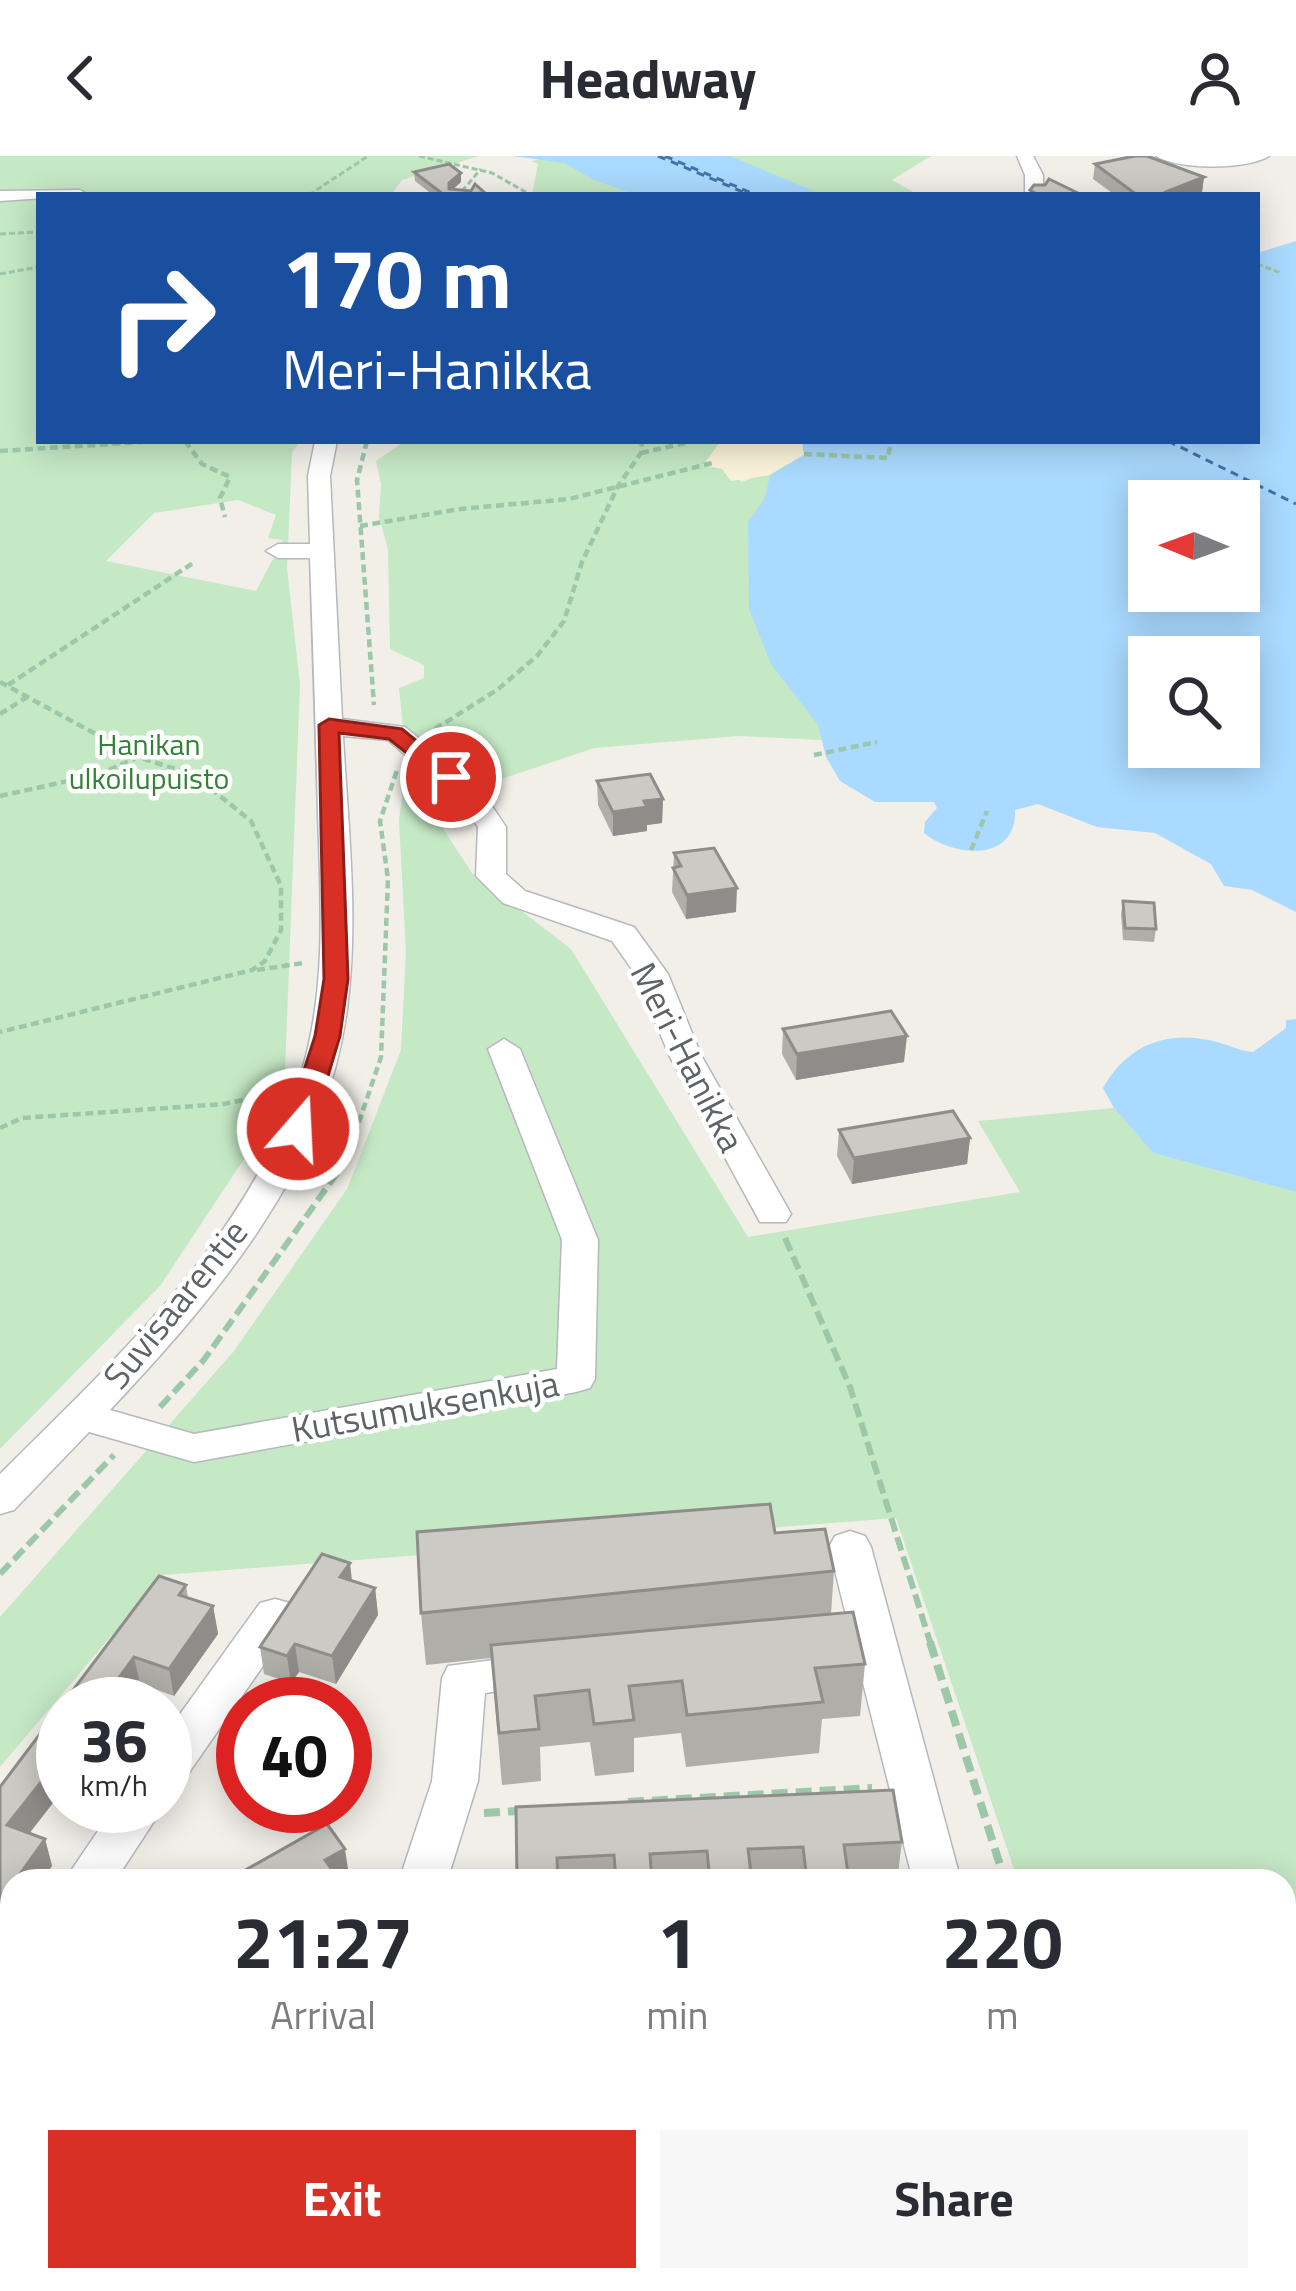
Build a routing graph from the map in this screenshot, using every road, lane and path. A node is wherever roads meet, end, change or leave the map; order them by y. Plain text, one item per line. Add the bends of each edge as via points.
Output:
1 (368, 156) edge
2 (1025, 156) edge
3 (1164, 156) edge
4 (1262, 156) edge
5 (422, 157) edge
6 (481, 169) junction
7 (462, 191) edge
8 (313, 192) edge
9 (528, 192) edge
10 (1034, 192) edge
11 (0, 196) edge
12 (36, 196) edge
13 (36, 232) edge
14 (0, 234) edge
15 (1260, 266) edge
16 (36, 267) edge
17 (1281, 273) dead end
18 (0, 274) edge
19 (110, 444) edge
20 (187, 444) edge
21 (325, 444) edge
22 (366, 444) edge
23 (642, 444) edge
24 (681, 444) edge
25 (890, 444) edge
26 (0, 451) edge
27 (641, 453) junction
28 (804, 454) dead end
29 (716, 462) dead end
30 (618, 486) junction
31 (225, 517) dead end
32 (360, 526) junction
33 (278, 551) dead end
34 (322, 551) junction
35 (194, 563) dead end
36 (2, 683) edge
37 (27, 698) junction
38 (0, 714) edge
39 (329, 725) junction
40 (402, 738) junction
41 (877, 742) dead end
42 (814, 755) dead end
43 (138, 757) junction
44 (0, 796) edge
45 (987, 811) dead end
46 (971, 850) dead end
47 (336, 958) junction
48 (252, 970) junction
49 (0, 1032) edge
50 (504, 1049) dead end
51 (313, 1091) junction
52 (0, 1128) edge
53 (773, 1214) joint
54 (80, 1416) junction
55 (136, 1432) junction
56 (0, 1499) edge
57 (850, 1547) dead end
58 (0, 1574) edge
59 (274, 1615) dead end
60 (873, 1641) junction
61 (782, 1649) edge
62 (578, 1668) edge
63 (192, 1733) edge
64 (912, 1786) junction
65 (610, 1803) edge
66 (542, 1809) edge
67 (451, 1816) junction
68 (122, 1833) edge
69 (96, 1869) edge
70 (428, 1869) edge
71 (935, 1869) edge
72 (1001, 1869) edge

1 - 8 path
2 - 10 street
3 - 4 street
5 - 6 path
6 - 7 path
6 - 9 path
11 - 12 street
13 - 14 path
15 - 17 path
16 - 18 path
19 - 26 path
20 - 31 path via 202,464 230,477 220,498
21 - 34 street, Suvisaarentie
22 - 32 path via 357,480
23 - 27 path
24 - 27 path
25 - 28 path via 888,458
27 - 30 path
29 - 30 path
30 - 32 path
30 - 40 path via 563,621 537,656 497,690
32 - 40 path via 375,713
33 - 34 street
34 - 39 street, Suvisaarentie
35 - 36 path
36 - 37 path
37 - 38 path
37 - 43 path
39 - 40 street
39 - 47 street, Suvisaarentie
40 - 53 street, Meri-Hanikka via 472,797 492,827 491,876 514,897 623,934 652,974 685,1055
40 - 55 path via 380,821 388,879 382,1057 345,1162 203,1361
41 - 42 path
43 - 44 path via 100,774
43 - 48 path via 194,775 251,821 281,886 281,930 266,961
45 - 46 path
47 - 48 path
47 - 51 street, Suvisaarentie
48 - 49 path
50 - 55 street, Kutsumuksenkuja via 580,1240 576,1379 194,1448
51 - 52 path via 22,1118
51 - 54 street, Suvisaarentie via 281,1166 193,1292
53 - 72 path via 850,1388
54 - 55 street, Kutsumuksenkuja
54 - 56 street, Suvisaarentie
55 - 58 path
57 - 60 street
59 - 63 street
60 - 61 street
60 - 64 street
62 - 67 street via 464,1678
64 - 65 path
64 - 71 street
66 - 67 path
67 - 70 street
68 - 69 street

